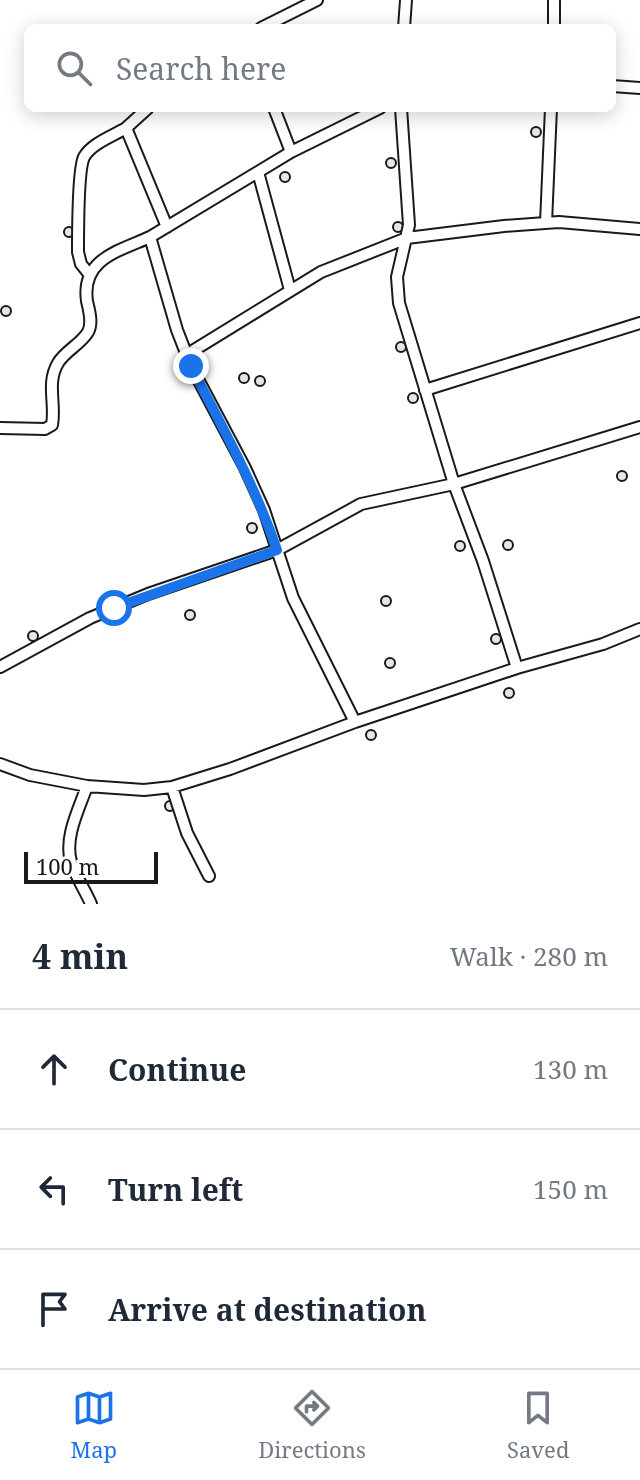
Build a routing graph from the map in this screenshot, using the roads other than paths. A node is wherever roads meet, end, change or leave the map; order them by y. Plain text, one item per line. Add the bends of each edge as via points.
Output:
1 (317, 0) edge
2 (406, 0) edge
3 (554, 0) edge
4 (295, 5) edge
5 (267, 24) edge
6 (404, 24) edge
7 (554, 24) edge
8 (616, 86) edge
9 (640, 88) edge
10 (144, 112) edge
11 (276, 112) edge
12 (372, 112) edge
13 (401, 112) edge
14 (551, 112) edge
15 (126, 128) junction
16 (291, 152) junction
17 (258, 172) junction
18 (546, 223) junction
19 (167, 227) junction
20 (640, 229) edge
21 (150, 237) junction
22 (407, 238) junction
23 (89, 274) junction
24 (290, 290) junction
25 (640, 323) edge
26 (186, 355) junction
27 (425, 390) junction
28 (640, 427) edge
29 (0, 428) edge
30 (454, 484) junction
31 (277, 550) junction
32 (640, 629) edge
33 (0, 666) edge
34 (517, 668) junction
35 (0, 677) edge
36 (355, 722) junction
37 (0, 764) edge
38 (87, 786) junction
39 (172, 787) junction
40 (209, 876) dead end
41 (91, 904) edge

1 - 4 street
2 - 6 street
3 - 7 street
4 - 5 street
8 - 9 street
10 - 15 street
11 - 16 street
12 - 16 street
13 - 22 street
14 - 18 street
15 - 19 street
15 - 23 street via 83,159 78,252
16 - 17 street
17 - 19 street
17 - 24 street
18 - 20 street
18 - 22 street
19 - 21 street
21 - 23 street via 106,257
21 - 26 street
22 - 24 street
22 - 27 street via 396,288
23 - 29 street via 90,325 53,371 52,425
24 - 26 street
25 - 27 street
26 - 31 street via 245,468
27 - 30 street
28 - 30 street
30 - 31 street via 361,504
30 - 34 street
31 - 33 street via 90,618
31 - 36 street via 309,634
32 - 34 street
33 - 35 street
34 - 36 street
36 - 39 street
37 - 38 street
38 - 39 street
38 - 41 street via 69,851
39 - 40 street

